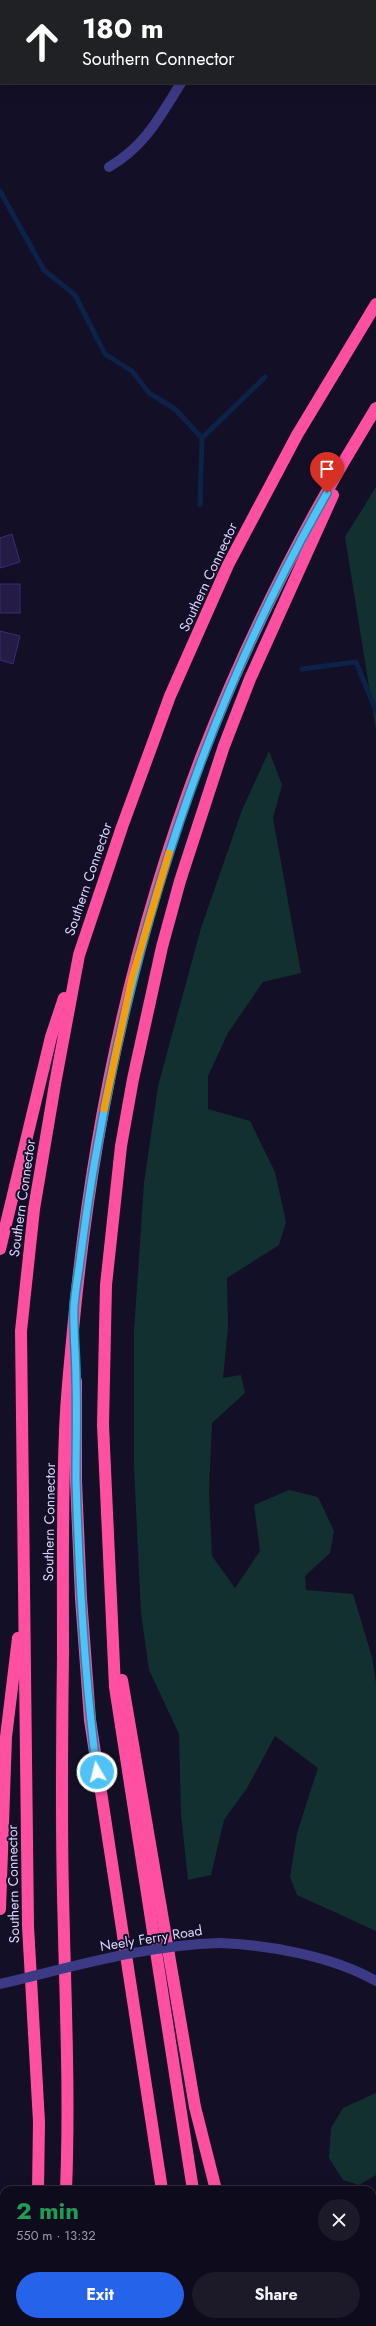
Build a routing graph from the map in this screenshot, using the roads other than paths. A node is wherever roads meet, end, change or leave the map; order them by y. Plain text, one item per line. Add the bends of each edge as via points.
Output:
1 (180, 84) edge
2 (109, 167) dead end
3 (376, 304) edge
4 (376, 408) edge
5 (362, 431) junction
6 (79, 955) junction
7 (0, 1249) edge
8 (73, 1338) junction
9 (24, 1592) junction
10 (114, 1633) junction
11 (0, 1909) edge
12 (376, 1981) edge
13 (0, 1984) edge
14 (38, 2186) edge
15 (66, 2186) edge
16 (161, 2186) edge
17 (192, 2186) edge
18 (215, 2186) edge

1 - 2 street via 141,144 127,157
3 - 6 highway, Southern Connector via 297,435 228,565 170,696
4 - 5 highway, Southern Connector
5 - 8 highway, Southern Connector via 305,530 250,642 202,755 164,867 132,978 107,1089 88,1203 74,1310
5 - 10 highway via 277,615 224,746 180,881 162,947 133,1079 119,1162 106,1285 104,1432
6 - 7 highway via 51,1037
6 - 9 highway, Southern Connector via 34,1209 21,1330
8 - 15 highway, Southern Connector via 65,1429 63,1538 62,1859
8 - 16 highway via 81,1598 90,1720
9 - 11 highway via 6,1737
9 - 14 highway, Southern Connector via 28,1926 39,2122
10 - 17 highway via 115,1687 122,1741
10 - 18 highway via 195,2107
12 - 13 street, Neely Ferry Road, bridge via 344,1967 284,1950 252,1944 220,1943 188,1944 112,1957

